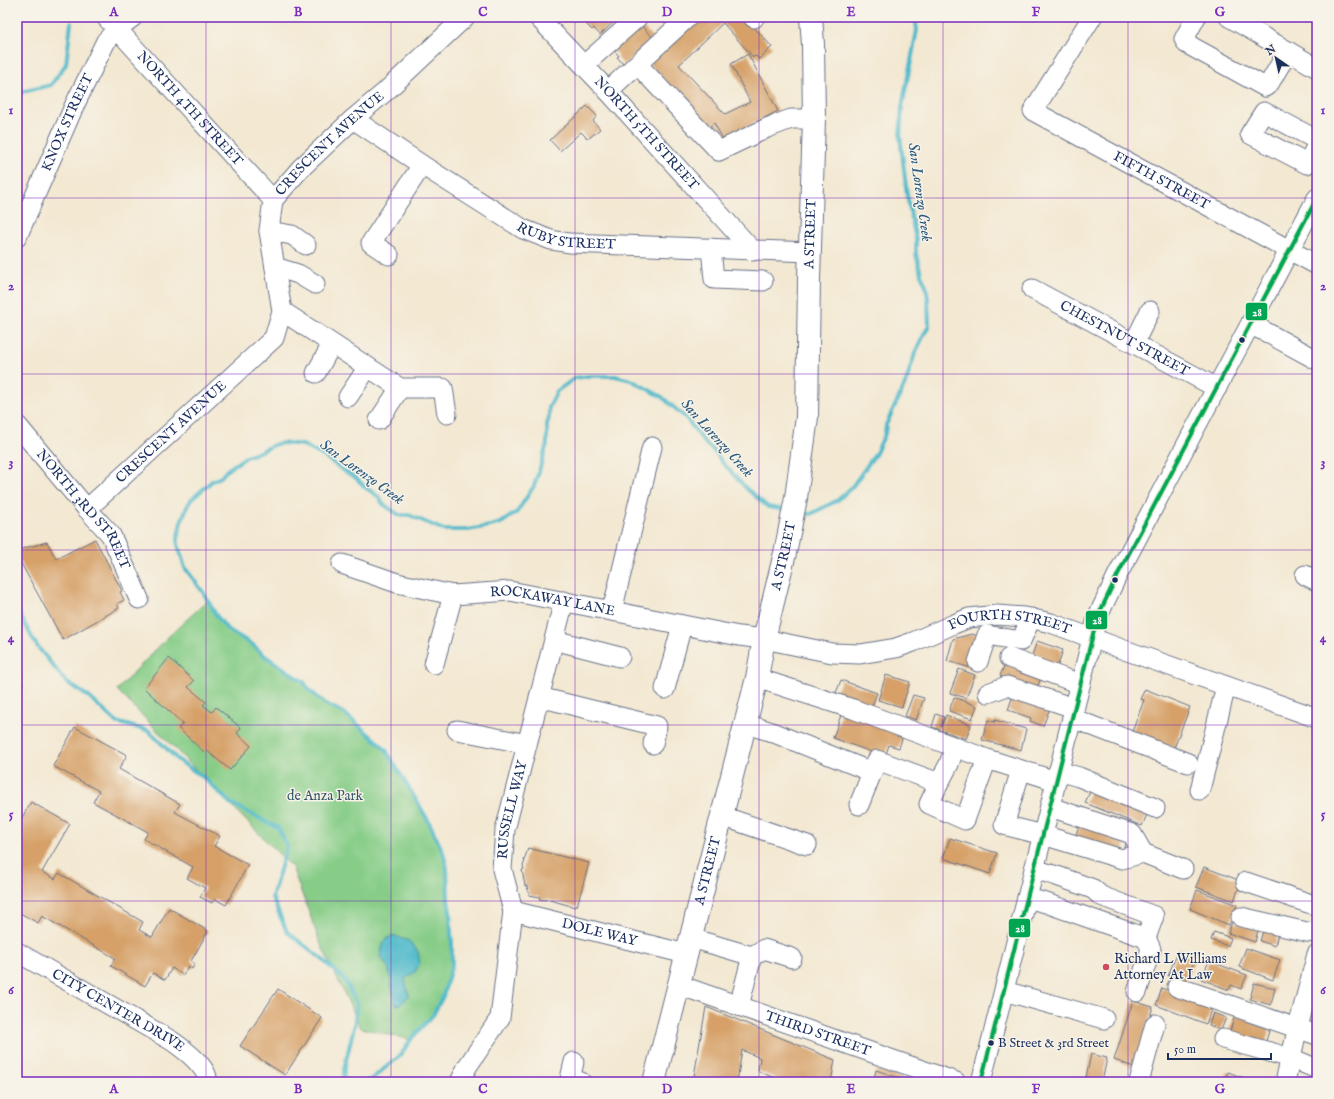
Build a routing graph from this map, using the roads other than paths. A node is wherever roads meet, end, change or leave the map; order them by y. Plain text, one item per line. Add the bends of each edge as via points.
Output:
1 (132, 17) edge
2 (465, 17) edge
3 (538, 17) edge
4 (625, 17) edge
5 (638, 17) edge
6 (688, 17) edge
7 (811, 17) edge
8 (1092, 17) edge
9 (1196, 17) edge
10 (1229, 17) edge
11 (112, 23) edge
12 (1288, 51) junction
13 (581, 62) junction
14 (637, 64) junction
15 (1317, 68) edge
16 (608, 91) junction
17 (353, 119) junction
18 (814, 119) junction
19 (1317, 140) edge
20 (1317, 146) edge
21 (422, 165) junction
22 (1312, 168) edge
23 (1317, 198) edge
24 (273, 200) junction
25 (1312, 221) edge
26 (269, 231) junction
27 (17, 237) edge
28 (306, 245) dead end
29 (711, 248) junction
30 (1290, 250) junction
31 (753, 251) junction
32 (811, 252) junction
33 (388, 255) dead end
34 (1317, 265) edge
35 (274, 267) junction
36 (763, 281) dead end
37 (315, 284) dead end
38 (1032, 288) dead end
39 (282, 311) junction
40 (1150, 311) dead end
41 (1250, 325) junction
42 (1134, 343) junction
43 (332, 344) junction
44 (1317, 360) edge
45 (368, 367) junction
46 (316, 373) dead end
47 (400, 388) junction
48 (1217, 388) junction
49 (348, 397) dead end
50 (446, 414) dead end
51 (379, 420) dead end
52 (17, 426) edge
53 (652, 447) dead end
54 (87, 509) junction
55 (342, 564) dead end
56 (453, 595) junction
57 (139, 599) dead end
58 (564, 601) junction
59 (612, 611) junction
60 (990, 616) junction
61 (1031, 618) junction
62 (682, 625) junction
63 (987, 635) junction
64 (1092, 638) junction
65 (764, 639) junction
66 (554, 640) junction
67 (620, 657) dead end
68 (1009, 658) dead end
69 (978, 662) dead end
70 (434, 664) dead end
71 (757, 678) junction
72 (1080, 684) junction
73 (1226, 686) junction
74 (664, 689) dead end
75 (988, 693) dead end
76 (539, 696) junction
77 (1073, 713) junction
78 (1317, 718) edge
79 (745, 724) junction
80 (458, 730) dead end
81 (527, 744) junction
82 (653, 744) dead end
83 (955, 747) junction
84 (987, 759) junction
85 (1188, 763) dead end
86 (1022, 770) junction
87 (872, 772) junction
88 (1057, 776) junction
89 (939, 783) junction
90 (1200, 790) dead end
91 (859, 805) dead end
92 (1050, 807) junction
93 (1155, 808) dead end
94 (722, 816) junction
95 (1043, 835) junction
96 (807, 845) dead end
97 (1143, 853) junction
98 (1034, 869) junction
99 (1183, 869) dead end
100 (1246, 882) dead end
101 (1027, 898) junction
102 (1317, 906) edge
103 (513, 911) junction
104 (1241, 917) dead end
105 (1317, 933) edge
106 (1146, 938) junction
107 (688, 946) junction
108 (17, 952) edge
109 (752, 956) junction
110 (792, 958) dead end
111 (1316, 959) edge
112 (679, 985) junction
113 (1184, 985) dead end
114 (1004, 991) junction
115 (1137, 992) dead end
116 (739, 1006) junction
117 (1104, 1019) dead end
118 (1155, 1024) dead end
119 (1305, 1024) edge
120 (1317, 1035) edge
121 (1224, 1039) dead end
122 (1291, 1058) junction
123 (574, 1062) dead end
124 (1317, 1069) edge
125 (207, 1082) edge
126 (460, 1082) edge
127 (580, 1082) edge
128 (654, 1082) edge
129 (956, 1082) edge
130 (981, 1082) edge
131 (1139, 1082) edge
132 (1285, 1082) edge

1 - 11 street, KNOX STREET
2 - 17 street, CRESCENT AVENUE
3 - 13 street, NORTH 5TH STREET
4 - 13 street
5 - 13 street
6 - 14 street
7 - 18 main road, A STREET
8 - 30 street, FIFTH STREET via 1033,111
9 - 12 street via 1184,39 1187,44 1265,87
10 - 12 street
11 - 24 street, NORTH 4TH STREET
11 - 27 street, KNOX STREET
12 - 15 street
13 - 16 street, NORTH 5TH STREET
14 - 16 street
14 - 18 street via 719,151 791,119
16 - 31 street, NORTH 5TH STREET
17 - 21 street, RUBY STREET
17 - 24 street, CRESCENT AVENUE via 301,168
18 - 32 main road, A STREET
19 - 22 street via 1264,112 1250,134
20 - 22 street
21 - 29 street, RUBY STREET via 524,228 551,240 569,243
21 - 33 street via 371,244
23 - 25 street
24 - 26 street, CRESCENT AVENUE
25 - 30 street
26 - 28 street via 292,235
26 - 35 street, CRESCENT AVENUE
29 - 31 street, RUBY STREET
29 - 36 street via 714,279
30 - 34 street, FIFTH STREET
30 - 41 street
31 - 32 street, RUBY STREET
32 - 65 main road, A STREET via 807,417 796,498
35 - 37 street via 298,274
35 - 39 street, CRESCENT AVENUE
38 - 42 street, CHESTNUT STREET
39 - 43 street
39 - 54 street, CRESCENT AVENUE via 274,338
40 - 42 street
41 - 44 street
41 - 48 street
42 - 48 street, CHESTNUT STREET
43 - 45 street
43 - 46 street
45 - 47 street
45 - 49 street
47 - 50 street via 443,388
47 - 51 street
48 - 64 street via 1118,574 1097,618
52 - 54 street, NORTH 3RD STREET
53 - 59 street
54 - 57 street, NORTH 3RD STREET via 111,535
55 - 56 street, ROCKAWAY LANE via 397,583
56 - 58 street, ROCKAWAY LANE via 510,591
56 - 70 street
58 - 59 street, ROCKAWAY LANE
58 - 66 street, RUSSELL WAY
59 - 62 street, ROCKAWAY LANE
60 - 61 street, FOURTH STREET
60 - 63 street
60 - 65 street, FOURTH STREET via 961,621 896,648 860,654 832,653
61 - 63 street via 1021,641
61 - 64 street, FOURTH STREET
62 - 65 street, ROCKAWAY LANE
62 - 74 street
63 - 69 street
64 - 72 street
64 - 73 street, FOURTH STREET
65 - 71 main road, A STREET
66 - 67 street
66 - 76 street, RUSSELL WAY
68 - 72 street
71 - 79 main road, A STREET
71 - 83 street via 853,709
72 - 77 street
73 - 78 street, FOURTH STREET
73 - 90 street
75 - 77 street via 1007,686
76 - 81 street, RUSSELL WAY
76 - 82 street via 657,726
77 - 85 street
77 - 88 street
79 - 87 street
79 - 94 main road, A STREET
80 - 81 street
81 - 103 street, RUSSELL WAY via 505,830 502,869
83 - 84 street
83 - 89 street
84 - 86 street
84 - 89 street via 965,820 929,804
86 - 88 street
86 - 95 street via 1004,825
87 - 89 street via 877,760
87 - 91 street
88 - 92 street
88 - 93 street via 1079,777
92 - 95 street
92 - 97 street via 1132,834
94 - 96 street
94 - 107 main road, A STREET
95 - 97 street via 1122,860
95 - 98 street
97 - 99 street
98 - 101 street
98 - 106 street via 1093,889 1101,896 1154,916
100 - 102 street
101 - 106 street
101 - 114 street
103 - 107 street, DOLE WAY
103 - 126 street, RUSSELL WAY via 500,1018 467,1066
104 - 105 street
106 - 115 street via 1151,949
107 - 109 street, DOLE WAY
107 - 112 main road, A STREET
108 - 125 street, CITY CENTER DRIVE via 172,1041 191,1055 204,1070
109 - 110 street via 764,949
109 - 116 street
111 - 119 street
112 - 116 street, THIRD STREET
112 - 128 main road, A STREET
113 - 119 street
114 - 117 street
114 - 130 street
116 - 129 street, THIRD STREET
118 - 131 street
119 - 120 street
119 - 122 street
121 - 122 street
122 - 124 street
122 - 132 street
123 - 127 street via 570,1079

